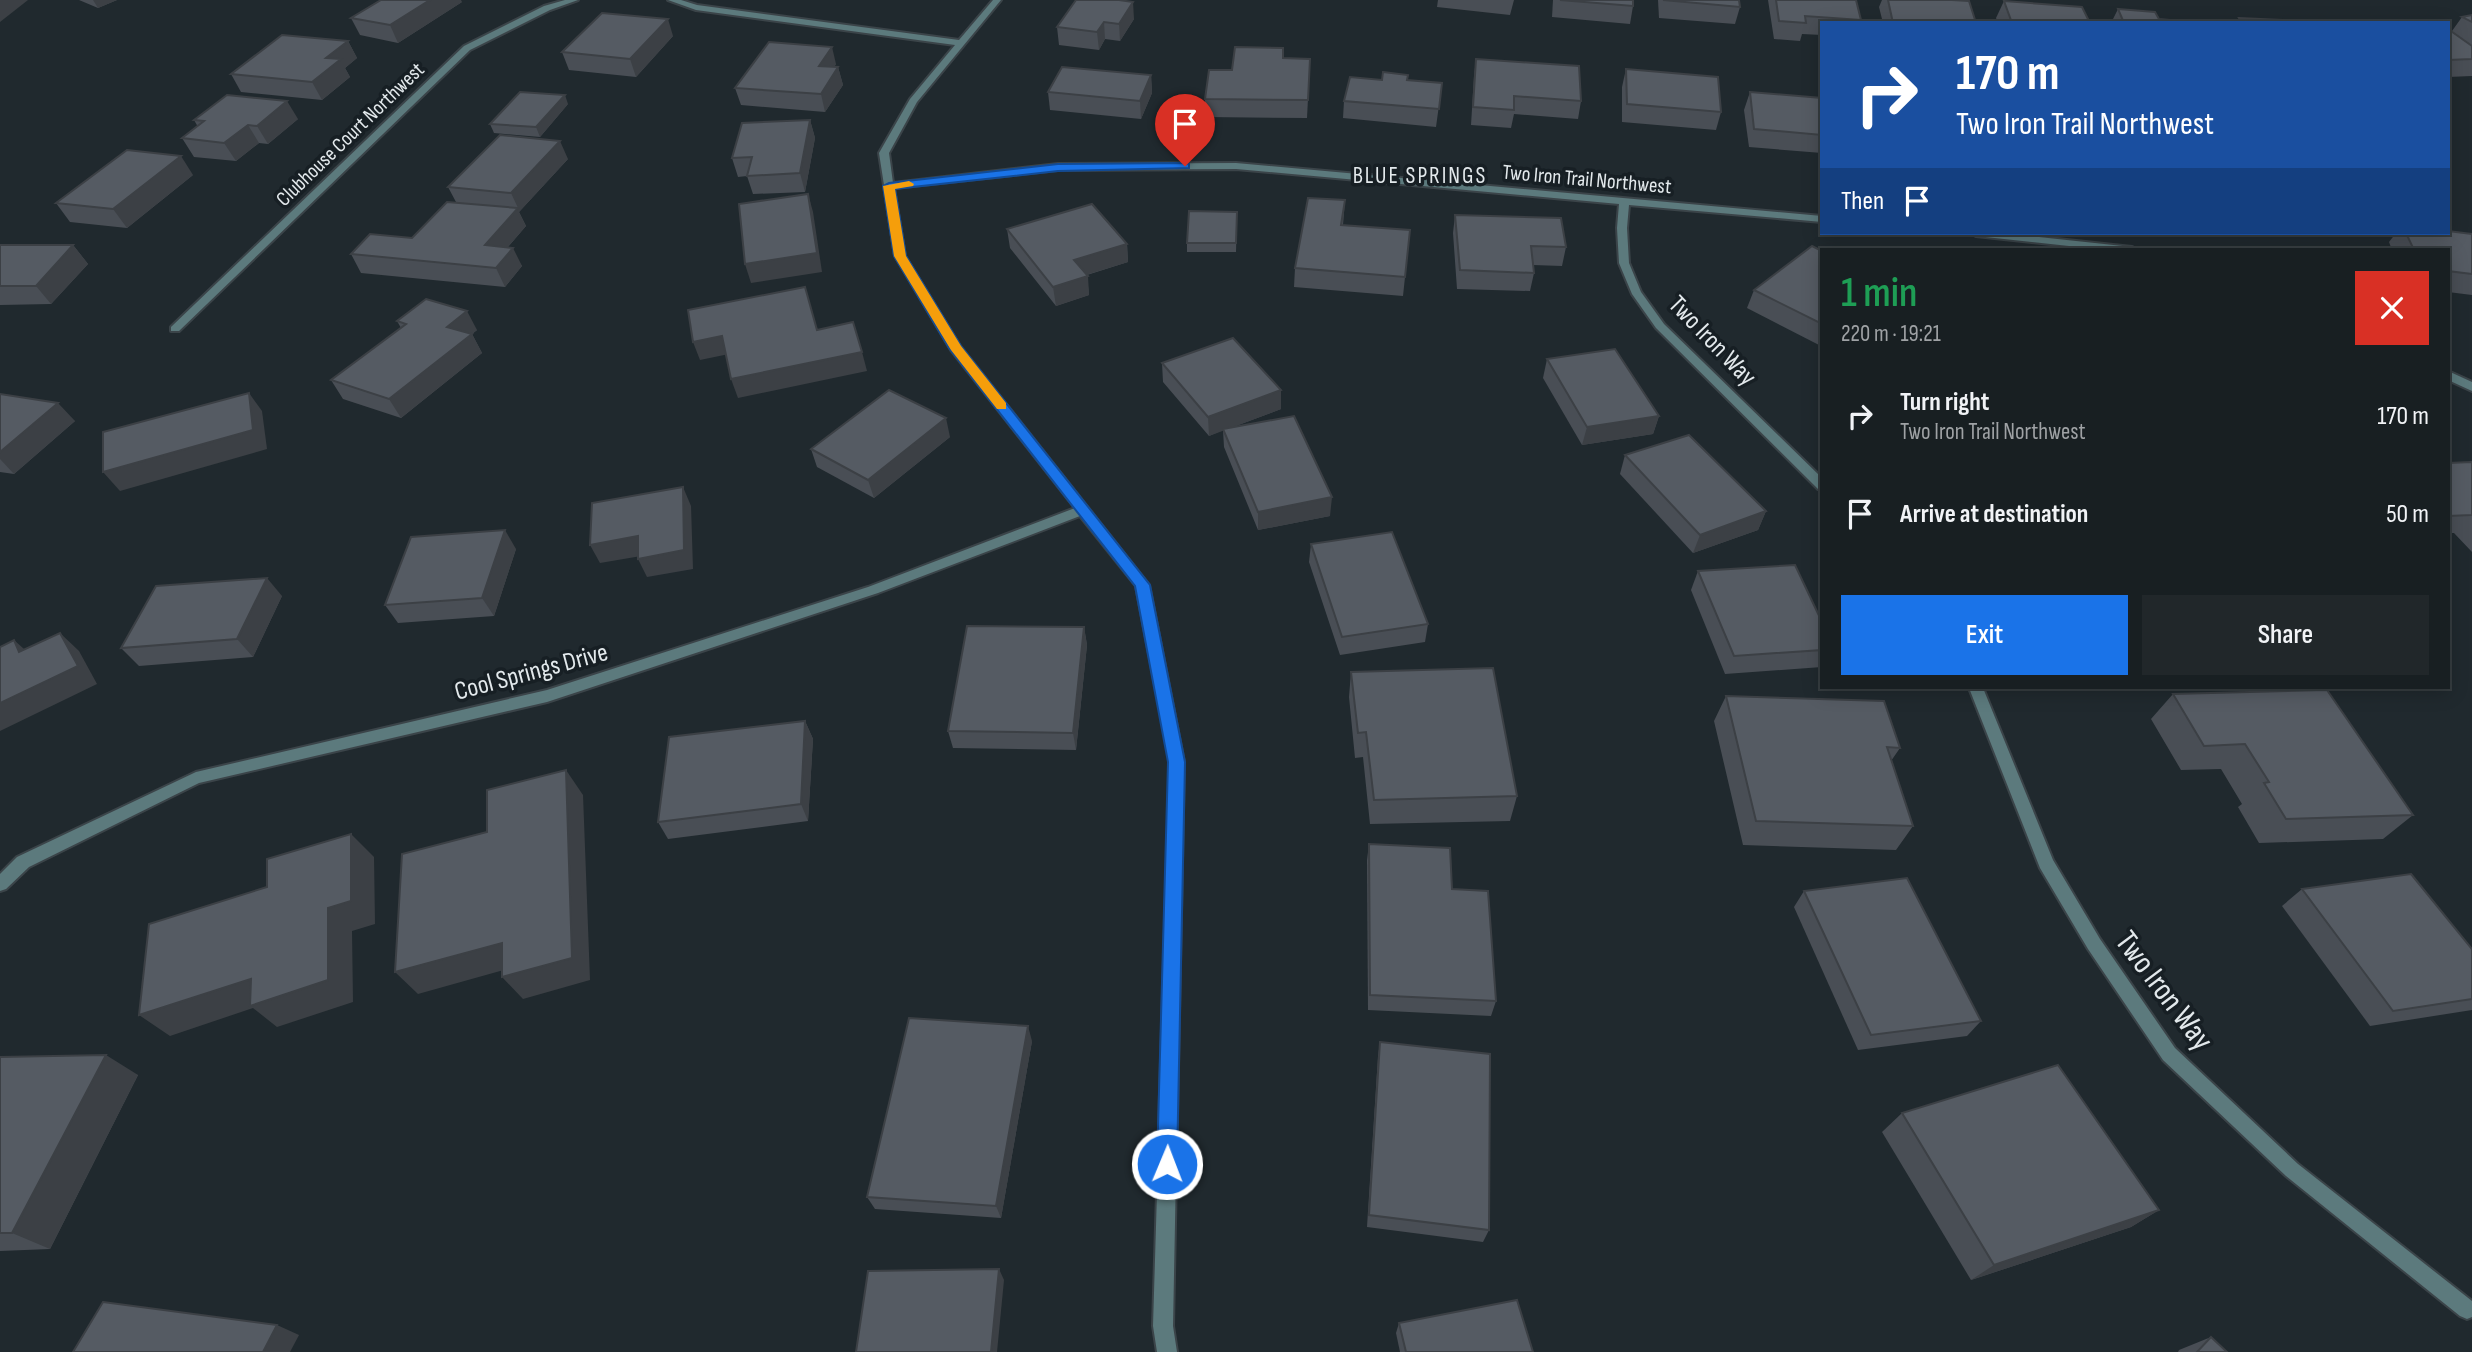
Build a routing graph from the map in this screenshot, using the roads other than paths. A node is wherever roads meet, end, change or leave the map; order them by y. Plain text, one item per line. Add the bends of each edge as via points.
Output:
1 (574, 0) edge
2 (672, 0) edge
3 (997, 0) edge
4 (961, 43) junction
5 (889, 186) junction
6 (1624, 202) junction
7 (1820, 219) edge
8 (1994, 235) edge
9 (2114, 248) edge
10 (175, 329) dead end
11 (2450, 376) edge
12 (2472, 387) edge
13 (1820, 484) edge
14 (1083, 510) junction
15 (1976, 689) edge
16 (0, 884) edge
17 (2467, 1309) dead end
18 (1167, 1352) edge

1 - 10 street, Clubhouse Court Northwest via 547,8 467,48
2 - 4 street
3 - 4 street
4 - 5 street via 913,101 884,153
5 - 6 street, Two Iron Trail Northwest via 1058,167 1236,166
5 - 14 street via 900,256 955,348
6 - 7 street, Two Iron Trail Northwest
6 - 13 street, Two Iron Way via 1624,263 1644,304 1660,326
8 - 9 street
11 - 12 street
14 - 16 street, Cool Springs Drive via 873,590 547,696 196,778 23,862
14 - 18 street via 1142,585 1177,762 1163,1312
15 - 17 street, Two Iron Way via 2046,863 2169,1054 2291,1170

